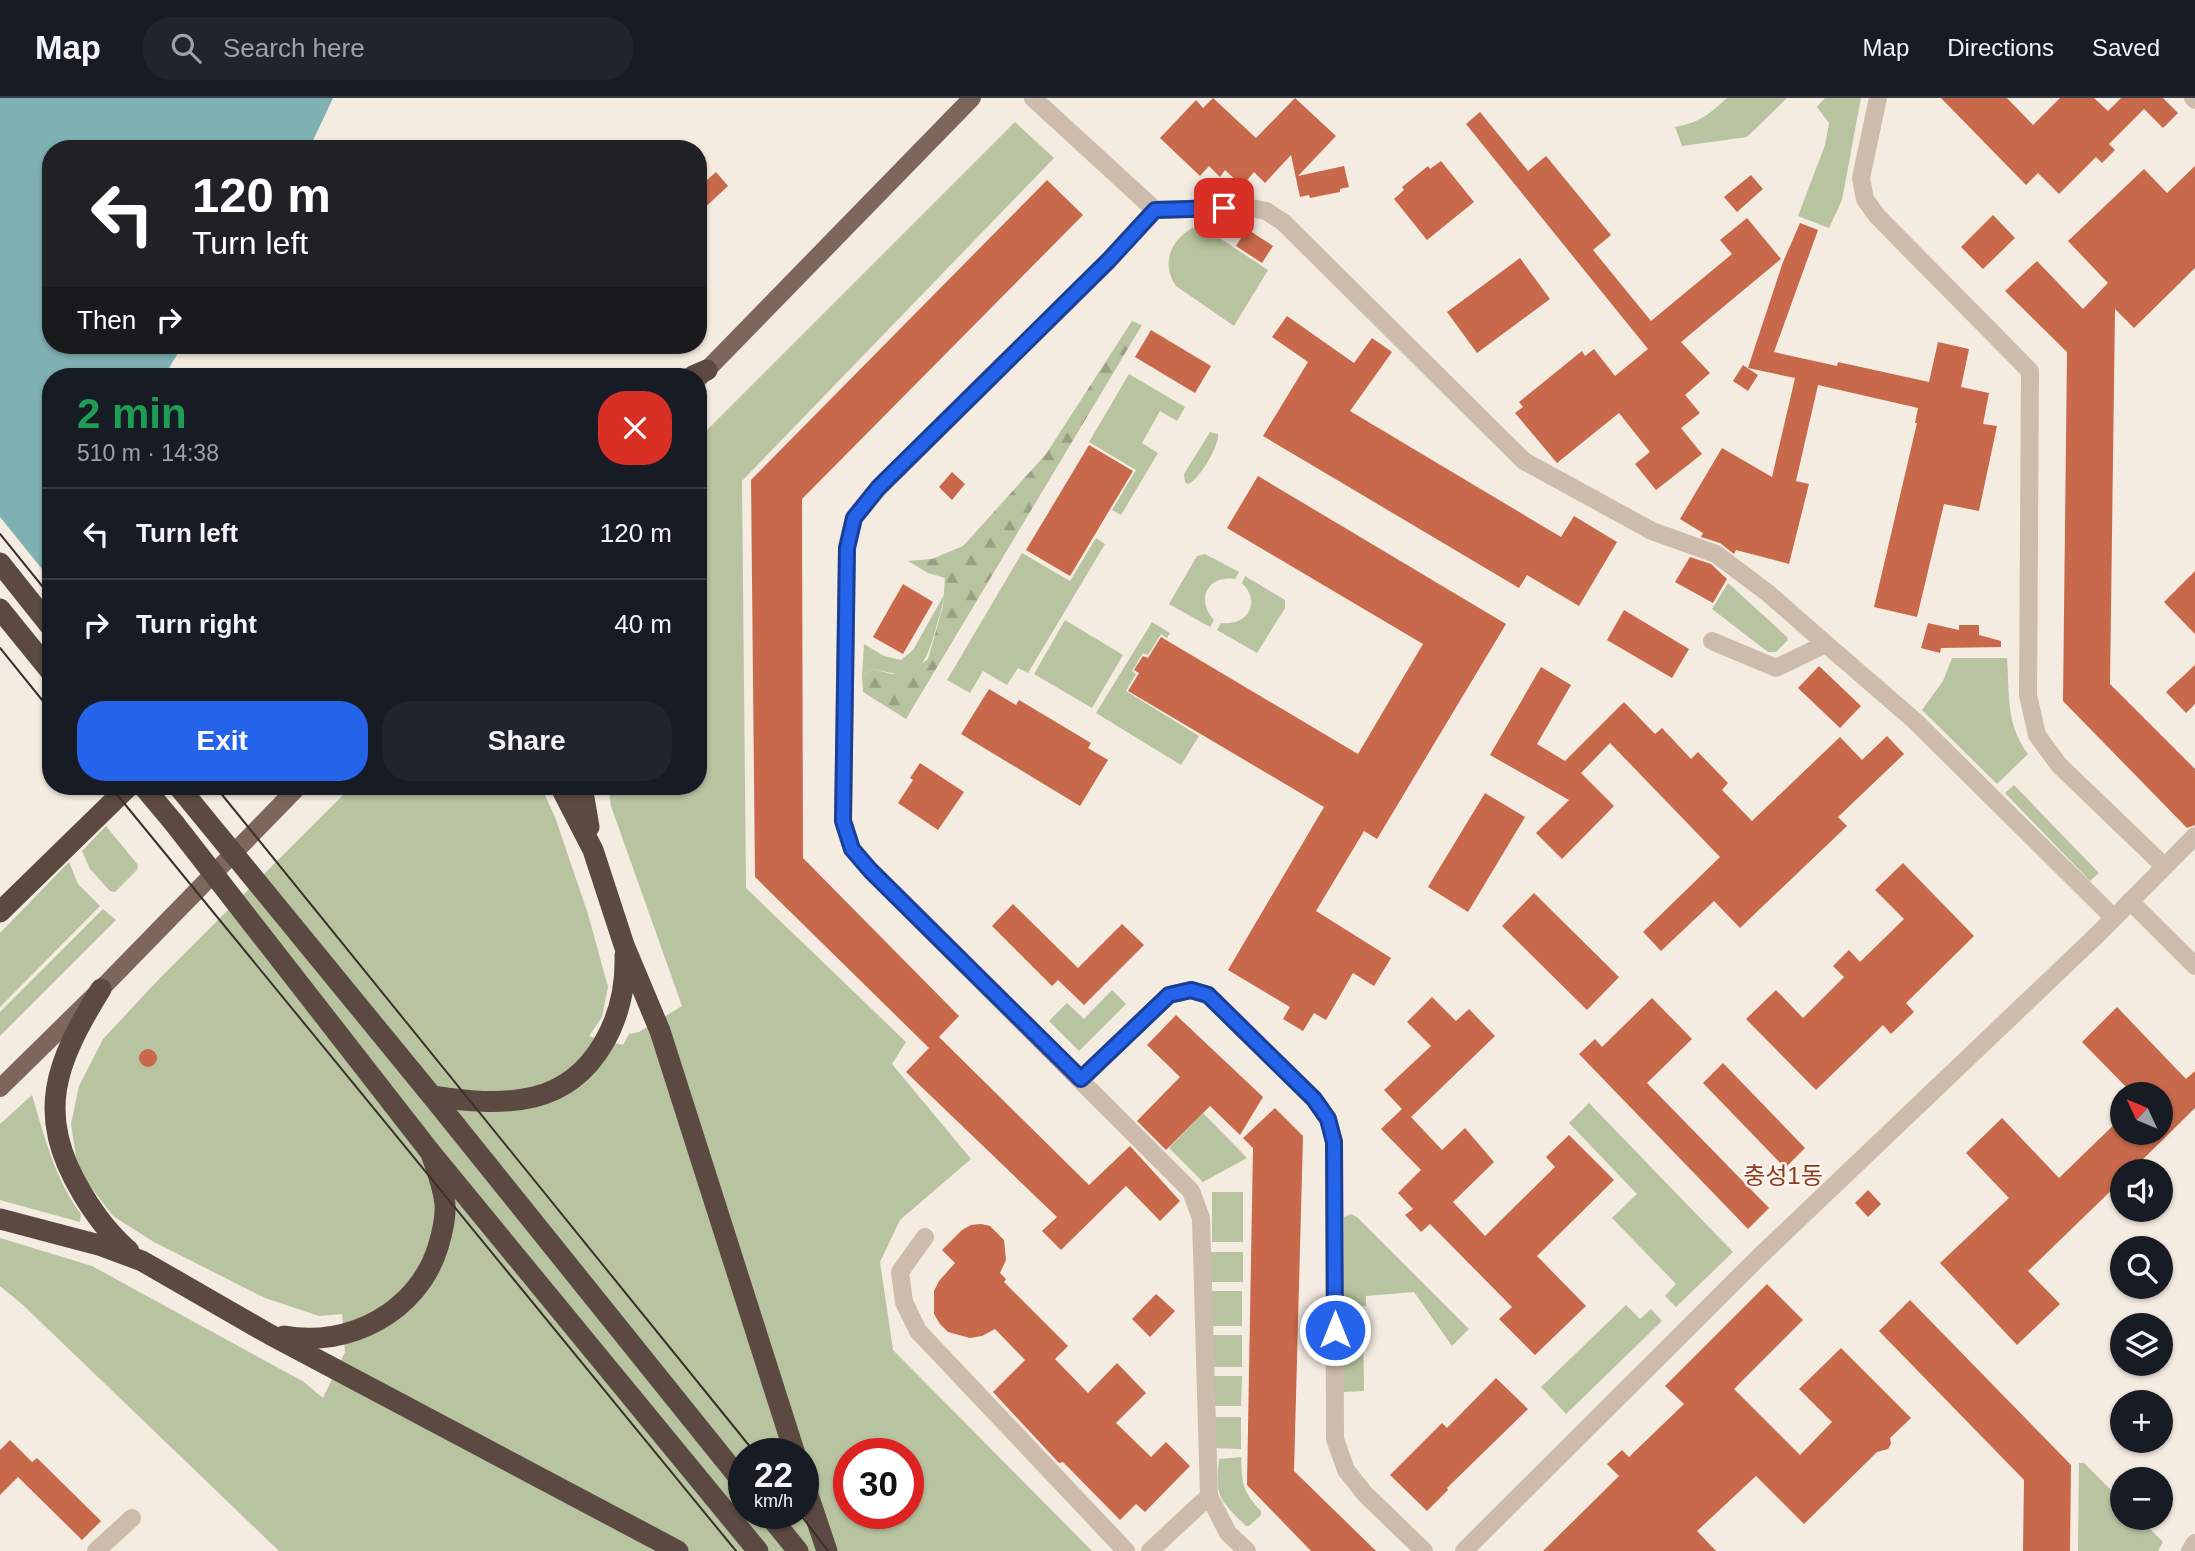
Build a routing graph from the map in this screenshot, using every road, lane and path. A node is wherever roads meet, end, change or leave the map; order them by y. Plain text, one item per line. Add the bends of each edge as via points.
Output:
1 (972, 98) edge
2 (1033, 98) edge
3 (1878, 98) edge
4 (1155, 210) junction
5 (706, 368) edge
6 (0, 564) edge
7 (0, 609) edge
8 (42, 616) edge
9 (1712, 641) dead end
10 (1826, 644) junction
11 (42, 661) edge
12 (120, 795) edge
13 (151, 795) edge
14 (185, 795) edge
15 (290, 795) edge
16 (565, 795) edge
17 (584, 795) edge
18 (2195, 836) edge
19 (593, 850) junction
20 (2164, 866) junction
21 (2130, 901) junction
22 (0, 912) edge
23 (2114, 918) junction
24 (624, 945) junction
25 (2195, 966) edge
26 (101, 989) junction
27 (1081, 1079) junction
28 (0, 1088) edge
29 (432, 1096) junction
30 (431, 1153) junction
31 (0, 1219) edge
32 (925, 1237) dead end
33 (142, 1261) junction
34 (269, 1334) junction
35 (790, 1438) edge
36 (728, 1464) edge
37 (1209, 1496) junction
38 (132, 1518) dead end
39 (819, 1527) edge
40 (780, 1529) edge
41 (2195, 1543) edge
42 (96, 1551) edge
43 (678, 1551) edge
44 (758, 1551) edge
45 (798, 1551) edge
46 (827, 1551) edge
47 (1126, 1551) edge
48 (1150, 1551) edge
49 (1247, 1551) edge
50 (1424, 1551) edge
51 (1464, 1551) edge
52 (2190, 1551) edge

1 - 5 main road
2 - 4 street
3 - 20 street via 1861,178 1865,199 2030,371 2028,695 2037,735 2059,765
4 - 10 street via 1247,207 1266,211 1283,222 1524,461 1652,531 1716,554
4 - 27 street via 878,488 854,518 847,548 843,821 852,849
6 - 8 highway
7 - 11 highway
9 - 10 street via 1776,668
10 - 23 street via 1915,721
12 - 22 highway
13 - 30 highway, bridge
14 - 29 highway, bridge
15 - 26 main road
16 - 19 highway
17 - 19 highway
18 - 20 street
19 - 24 highway
20 - 21 street
21 - 23 street
21 - 25 street
23 - 51 street via 1759,1257
24 - 29 highway via 621,999 606,1041 577,1075 558,1088 511,1101
24 - 35 highway via 660,1031
26 - 28 main road
26 - 33 highway via 76,1030 62,1066 54,1098 55,1127 60,1149 86,1200 114,1238
27 - 37 street via 1191,1191 1198,1207
27 - 50 street via 1169,995 1191,990 1208,995 1314,1099 1328,1119 1334,1142 1335,1439 1346,1469 1365,1494
29 - 36 highway, bridge
30 - 34 highway via 445,1205 443,1231 425,1279 388,1315 366,1327 324,1338
30 - 44 highway, bridge
31 - 33 highway
32 - 47 street via 900,1272 904,1302 918,1331
33 - 34 highway
34 - 43 highway
37 - 48 street
37 - 49 street via 1228,1533
38 - 42 street
39 - 46 highway
40 - 45 highway
41 - 52 street

